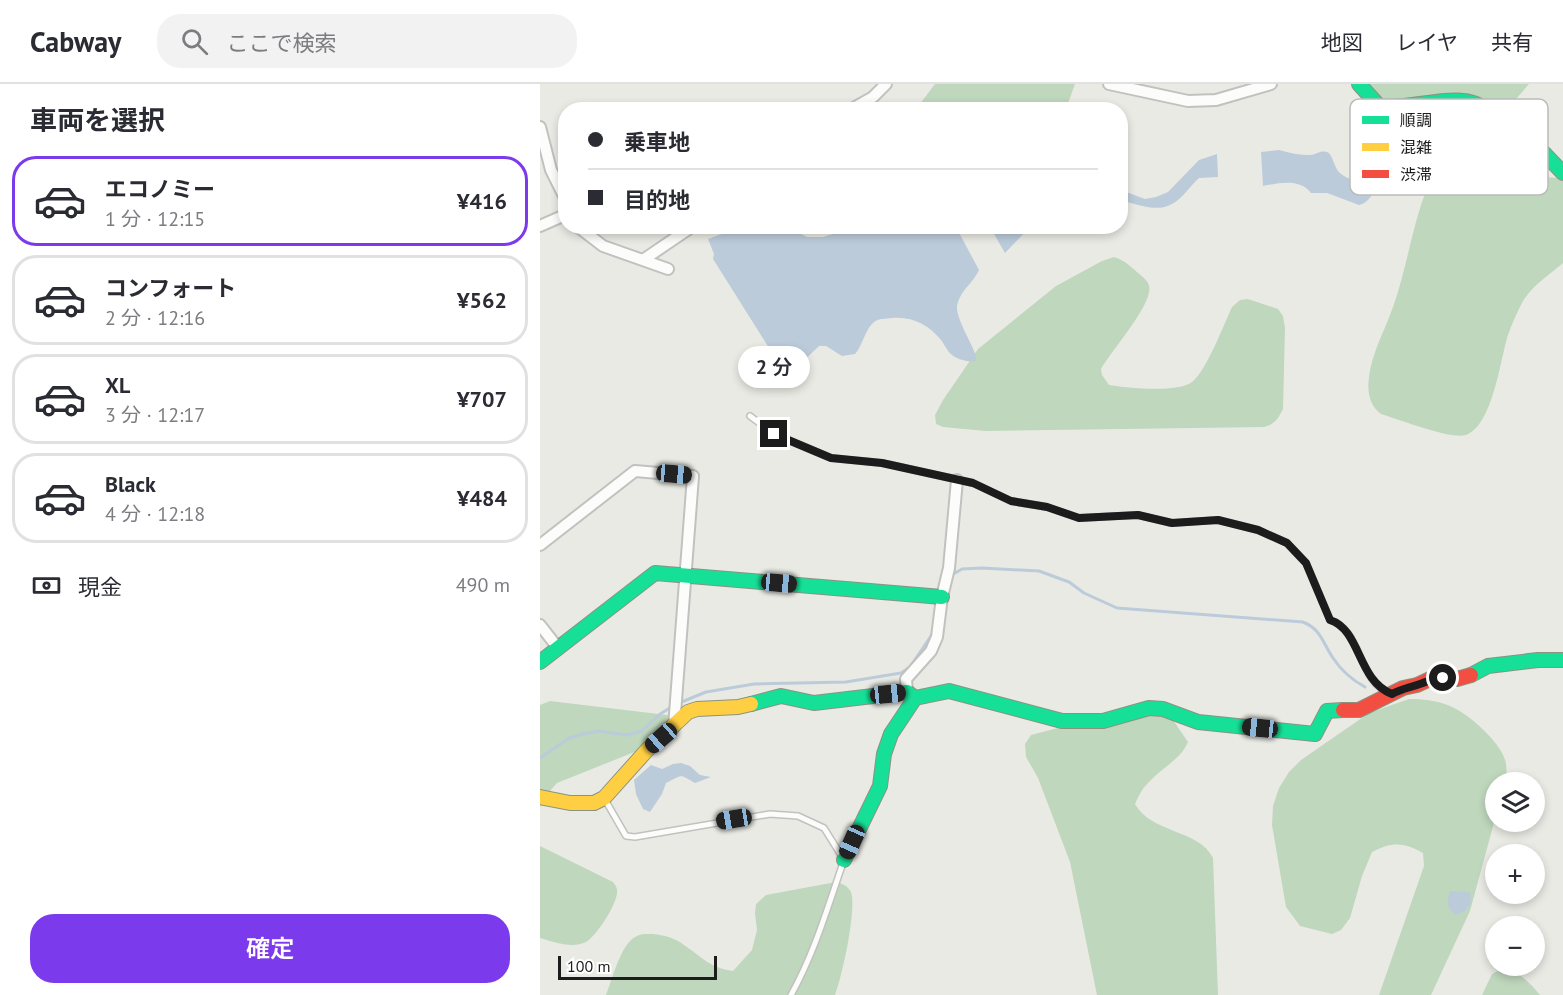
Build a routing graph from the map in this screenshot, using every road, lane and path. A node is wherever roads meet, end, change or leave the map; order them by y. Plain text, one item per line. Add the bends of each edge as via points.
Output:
1 (886, 84) edge
2 (1109, 84) edge
3 (1271, 84) edge
4 (1359, 84) edge
5 (1373, 99) edge
6 (864, 102) edge
7 (540, 127) edge
8 (1548, 157) edge
9 (1563, 172) edge
10 (558, 184) edge
11 (558, 219) edge
12 (540, 226) edge
13 (587, 234) edge
14 (681, 234) edge
15 (643, 260) junction
16 (668, 269) dead end
17 (750, 416) dead end
18 (957, 480) junction
19 (540, 545) edge
20 (686, 574) junction
21 (942, 597) junction
22 (540, 625) edge
23 (558, 648) junction
24 (1563, 660) edge
25 (540, 662) edge
26 (1392, 694) junction
27 (911, 695) junction
28 (674, 727) junction
29 (540, 797) edge
30 (604, 798) junction
31 (844, 860) junction
32 (791, 995) edge

1 - 6 street
2 - 3 street via 1188,101 1216,100
4 - 5 street
7 - 10 street
8 - 9 street
11 - 12 street
13 - 15 street via 603,246
14 - 15 street
15 - 16 street
17 - 18 lane via 774,434 831,458 882,463
18 - 21 street via 949,568
18 - 26 lane via 973,483 1011,501 1079,518 1138,515 1172,523 1218,520 1258,530 1287,543 1306,563 1330,620 1339,622 1373,681
19 - 20 street via 635,471 693,476
20 - 21 street
20 - 23 street via 655,573
20 - 28 street
21 - 27 street via 937,637 931,651 906,679
22 - 23 street
23 - 25 street
24 - 26 street via 1488,666 1457,679 1430,679
26 - 27 street via 1359,710 1327,711 1315,734 1198,722 1149,708 1103,721 1062,721 949,691
27 - 28 street via 814,703 781,696 738,707 697,709 688,712
27 - 31 street via 884,754 880,786
28 - 30 street via 647,750
29 - 30 street via 594,804
30 - 31 lane via 626,836 656,835 770,814 798,816 824,828
31 - 32 lane via 806,969

